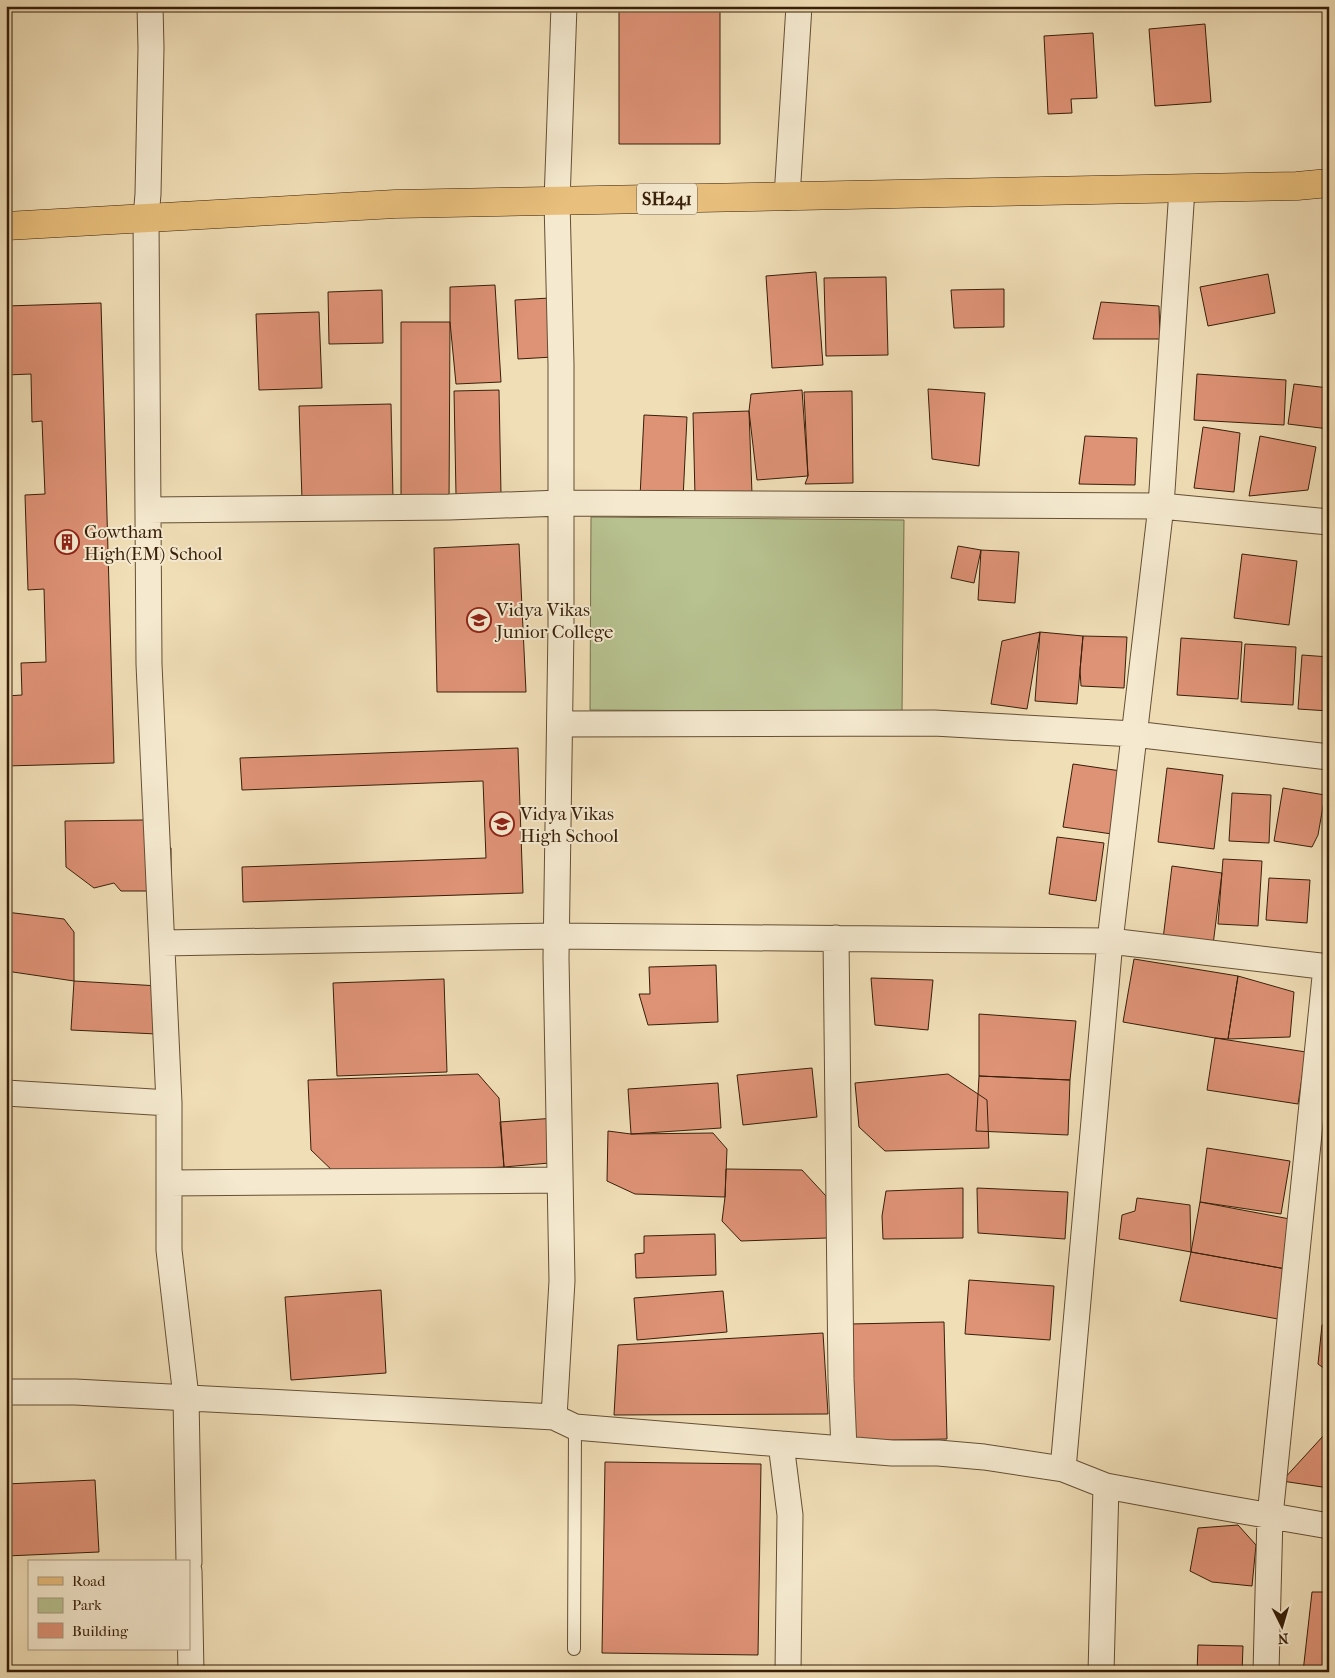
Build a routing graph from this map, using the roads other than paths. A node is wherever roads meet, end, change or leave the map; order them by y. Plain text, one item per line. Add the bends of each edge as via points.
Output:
1 (150, 6) edge
2 (564, 6) edge
3 (799, 6) edge
4 (1329, 183) edge
5 (1182, 189) junction
6 (786, 197) junction
7 (557, 201) junction
8 (146, 218) junction
9 (6, 226) edge
10 (561, 503) junction
11 (1161, 506) junction
12 (148, 510) junction
13 (1329, 522) edge
14 (560, 724) junction
15 (1134, 734) junction
16 (1329, 757) edge
17 (556, 936) junction
18 (836, 938) junction
19 (1110, 941) junction
20 (163, 943) junction
21 (1328, 967) edge
22 (6, 1093) edge
23 (169, 1103) junction
24 (560, 1180) junction
25 (169, 1183) junction
26 (6, 1392) edge
27 (186, 1397) junction
28 (564, 1422) junction
29 (781, 1444) junction
30 (844, 1449) junction
31 (1063, 1469) junction
32 (1106, 1486) junction
33 (1270, 1516) junction
34 (1329, 1526) edge
35 (188, 1560) edge
36 (190, 1605) edge
37 (574, 1649) dead end
38 (192, 1672) edge
39 (788, 1672) edge
40 (1101, 1672) edge
41 (1266, 1672) edge

1 - 8 street
2 - 7 street
3 - 6 street
4 - 5 main road, SH241
5 - 6 main road, SH241
5 - 11 street
6 - 7 main road, SH241
7 - 8 main road, SH241 via 395,204
7 - 10 street
8 - 9 main road, SH241
8 - 12 street
10 - 11 street
10 - 12 street
10 - 14 street
11 - 13 street
11 - 15 street
12 - 20 street via 149,664
14 - 15 street via 934,722
14 - 17 street
15 - 16 street
15 - 19 street
17 - 18 street
17 - 20 street
17 - 24 street
18 - 19 street
18 - 30 street
19 - 21 street
19 - 31 street
20 - 23 street
21 - 33 street
22 - 23 street
23 - 25 street
24 - 25 street
24 - 28 street
25 - 27 street via 169,1250
26 - 27 street
27 - 28 street
27 - 35 street
28 - 29 street
28 - 37 lane
29 - 30 street
29 - 39 street via 790,1515
30 - 31 street via 984,1457
31 - 32 street
32 - 33 street
32 - 40 street
33 - 34 street
33 - 41 street
36 - 38 street

